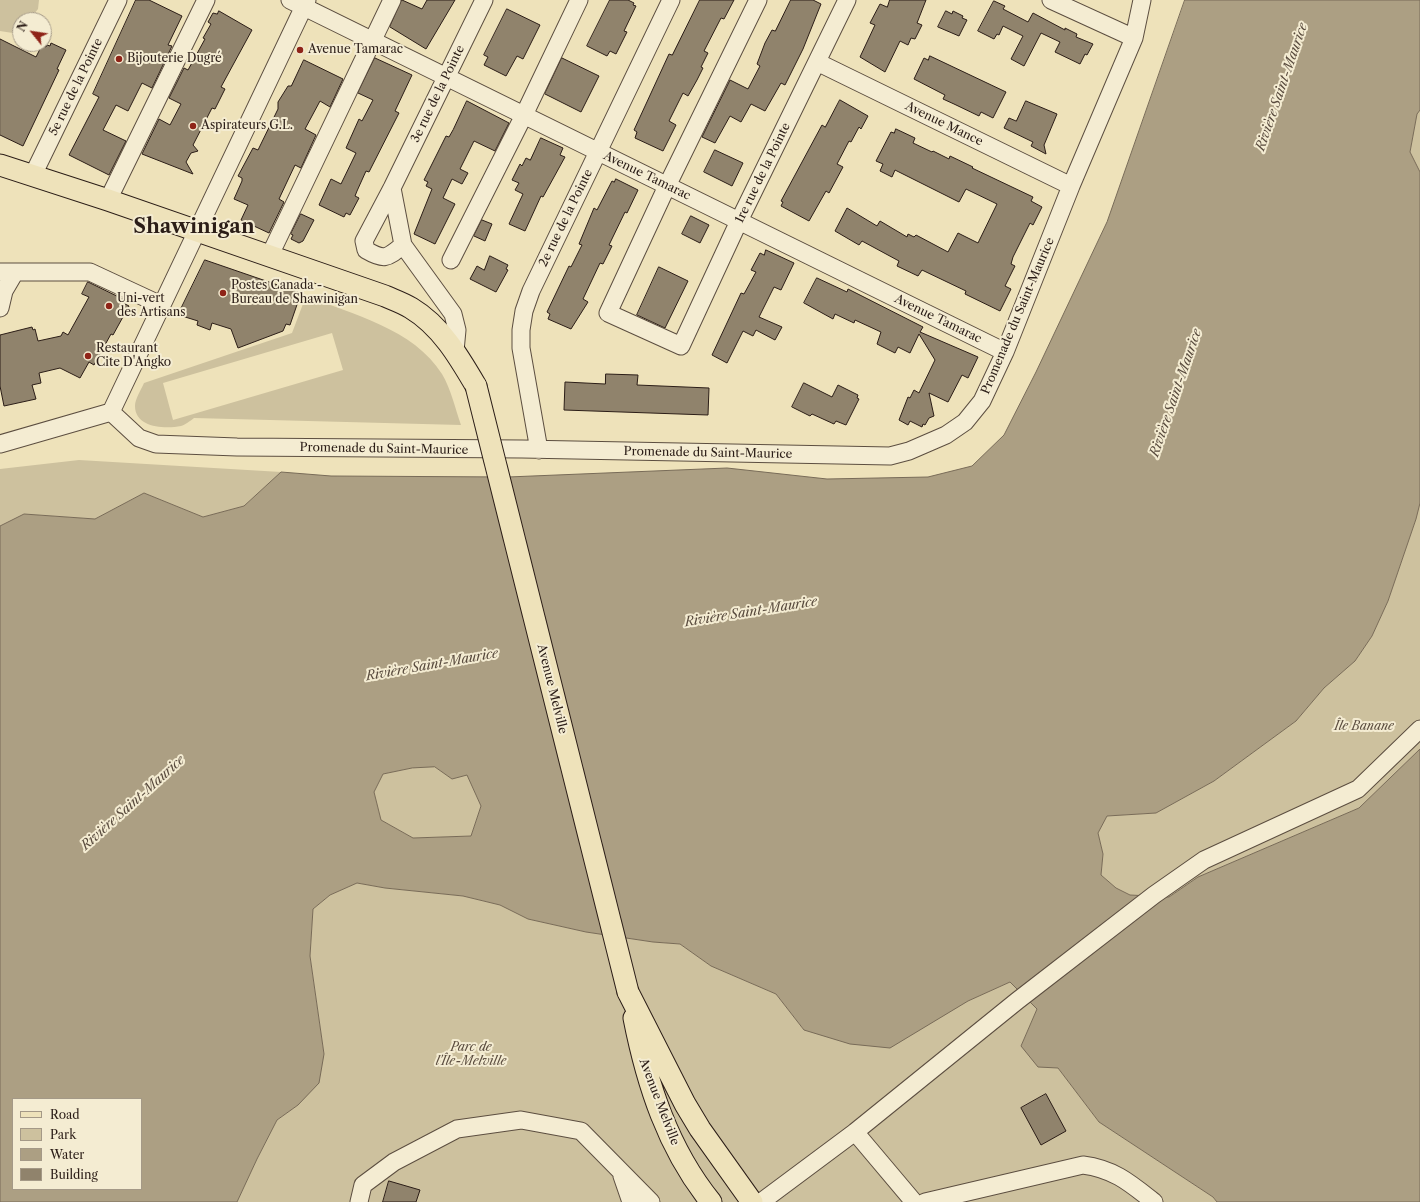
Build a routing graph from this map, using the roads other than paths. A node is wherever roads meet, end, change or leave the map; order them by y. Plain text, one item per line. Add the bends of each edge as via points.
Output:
1 (118, 0) edge
2 (206, 0) edge
3 (392, 0) edge
4 (484, 0) edge
5 (579, 0) edge
6 (671, 0) edge
7 (758, 0) edge
8 (847, 0) edge
9 (1051, 0) edge
10 (1142, 0) edge
11 (300, 2) edge
12 (1134, 38) junction
13 (372, 40) junction
14 (817, 62) junction
15 (447, 77) junction
16 (524, 115) junction
17 (598, 152) junction
18 (0, 165) edge
19 (33, 175) junction
20 (667, 186) junction
21 (1072, 186) junction
22 (392, 188) junction
23 (108, 200) junction
24 (739, 221) junction
25 (196, 230) junction
26 (403, 245) junction
27 (269, 257) junction
28 (451, 260) dead end
29 (7, 273) edge
30 (161, 305) junction
31 (0, 308) edge
32 (455, 351) junction
33 (1005, 352) junction
34 (111, 412) junction
35 (0, 444) edge
36 (539, 450) junction
37 (1420, 729) edge
38 (628, 992) junction
39 (855, 1132) junction
40 (620, 1171) junction
41 (359, 1202) edge
42 (631, 1202) edge
43 (651, 1202) edge
44 (711, 1202) edge
45 (752, 1202) edge
46 (762, 1202) edge
47 (914, 1202) edge
48 (925, 1202) edge
49 (1154, 1202) edge

1 - 19 street, 5e rue de la Pointe
2 - 23 street
3 - 13 street
4 - 15 street, 3e rue de la Pointe
5 - 16 street
6 - 17 street, 2e rue de la Pointe
7 - 20 street
8 - 14 street, 1re rue de la Pointe
9 - 12 street
10 - 12 street, Promenade du Saint-Maurice
11 - 13 street, Avenue Tamarac
11 - 25 street
12 - 21 street, Promenade du Saint-Maurice
13 - 15 street, Avenue Tamarac
13 - 27 street
14 - 21 street, Avenue Mance
14 - 24 street, 1re rue de la Pointe
15 - 16 street, Avenue Tamarac
15 - 22 street, 3e rue de la Pointe
16 - 17 street, Avenue Tamarac
16 - 28 street
17 - 20 street, Avenue Tamarac
17 - 36 street, 2e rue de la Pointe via 524,310 521,348
18 - 19 main road, Avenue Melville
19 - 23 main road, Avenue Melville
20 - 24 street, Avenue Tamarac
20 - 24 street, 1re rue de la Pointe via 608,313 681,346
21 - 33 street, Promenade du Saint-Maurice
22 - 26 street
22 - 26 street, 3e rue de la Pointe via 364,241 366,250 379,257 388,257
23 - 25 main road, Avenue Melville
24 - 33 street, Avenue Tamarac
25 - 27 main road, Avenue Melville
25 - 30 street
26 - 32 street via 453,314 457,330
27 - 32 main road, Avenue Melville via 385,296 411,308
29 - 30 street via 90,272
29 - 31 street
30 - 34 street
32 - 38 main road, Avenue Melville, bridge via 476,386
33 - 36 street, Promenade du Saint-Maurice via 982,401 965,422 946,435 890,456
34 - 35 street
34 - 36 street, Promenade du Saint-Maurice via 139,438 156,444
37 - 39 street via 1358,789 1204,860 1154,895 1017,1001
38 - 44 main road, Avenue Melville via 643,1064 670,1137 698,1186
38 - 45 main road, Avenue Melville via 685,1104
39 - 46 street
39 - 47 street
40 - 41 street via 580,1131 521,1120 457,1129 394,1162 363,1185
40 - 42 street
40 - 43 street
48 - 49 street via 1083,1165 1100,1167 1124,1178

